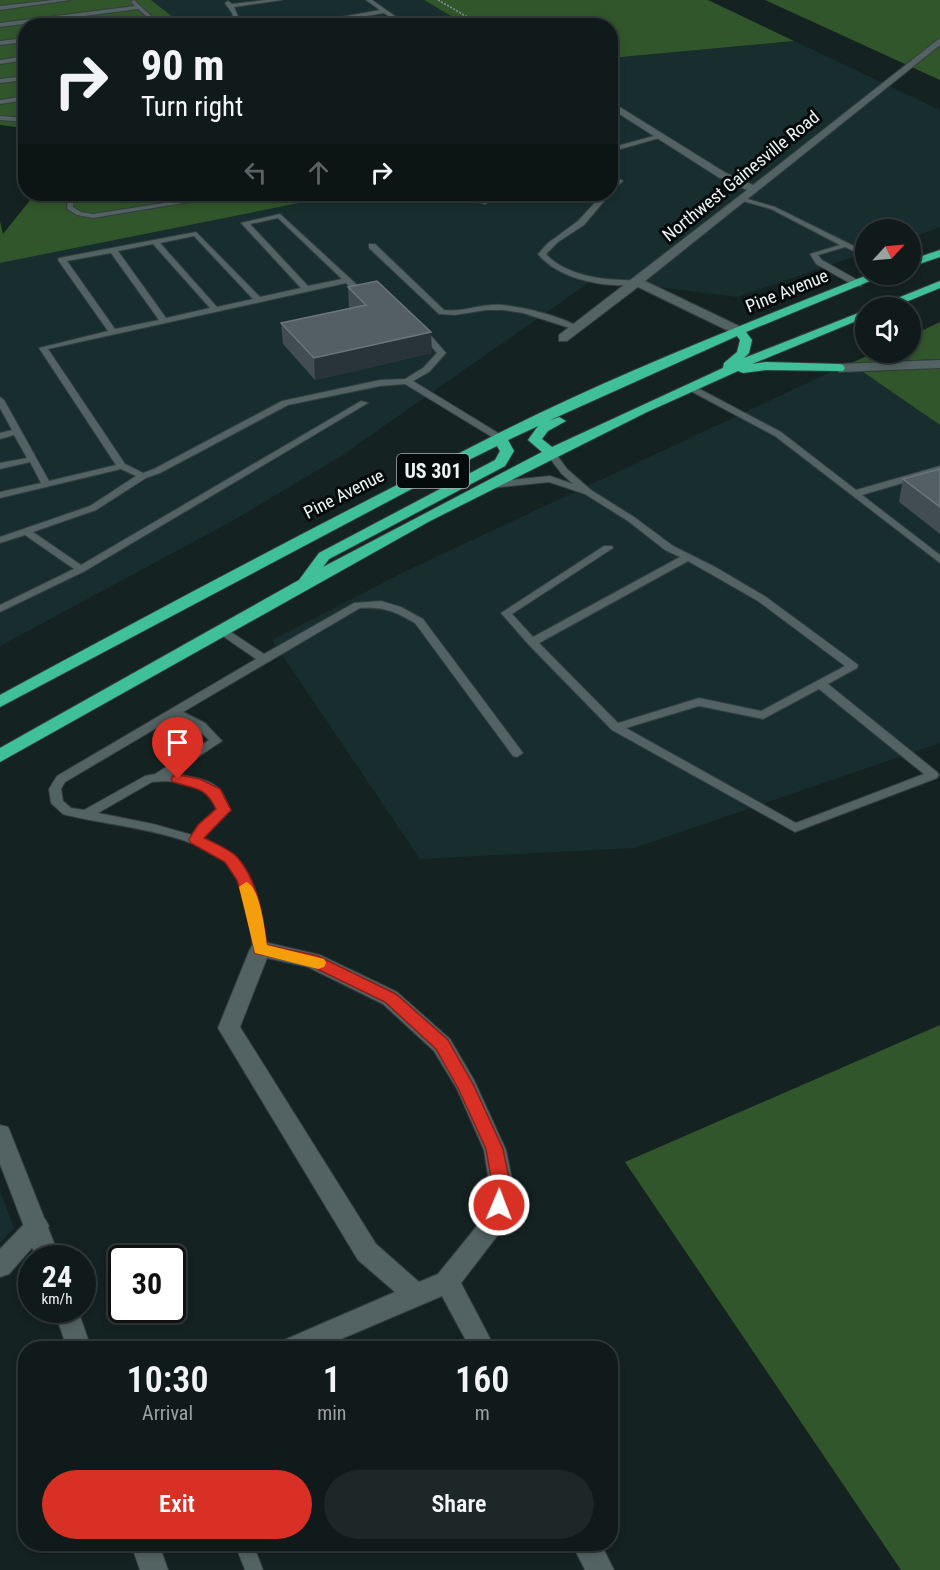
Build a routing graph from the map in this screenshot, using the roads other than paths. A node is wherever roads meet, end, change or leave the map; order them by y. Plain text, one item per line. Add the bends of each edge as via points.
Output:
1 (67, 0) edge
2 (130, 0) edge
3 (225, 0) edge
4 (279, 0) edge
5 (369, 0) edge
6 (231, 6) junction
7 (139, 7) junction
8 (0, 8) edge
9 (385, 11) junction
10 (54, 18) edge
11 (152, 18) edge
12 (236, 18) edge
13 (343, 18) edge
14 (395, 18) edge
15 (18, 23) edge
16 (0, 25) edge
17 (18, 41) edge
18 (940, 41) edge
19 (0, 43) edge
20 (18, 59) edge
21 (0, 62) edge
22 (18, 79) edge
23 (0, 81) edge
24 (18, 99) edge
25 (0, 102) edge
26 (618, 109) edge
27 (0, 118) edge
28 (18, 119) edge
29 (661, 136) junction
30 (618, 148) edge
31 (754, 189) junction
32 (741, 199) junction
33 (70, 201) edge
34 (189, 201) edge
35 (482, 201) edge
36 (597, 201) edge
37 (485, 202) dead end
38 (155, 242) junction
39 (846, 245) junction
40 (372, 246) dead end
41 (113, 250) junction
42 (855, 250) edge
43 (940, 253) edge
44 (921, 260) edge
45 (347, 280) junction
46 (637, 282) junction
47 (855, 282) edge
48 (940, 284) edge
49 (855, 285) edge
50 (306, 289) junction
51 (376, 296) edge
52 (907, 297) edge
53 (258, 299) junction
54 (215, 309) junction
55 (855, 317) edge
56 (164, 321) junction
57 (418, 328) edge
58 (576, 328) junction
59 (739, 331) junction
60 (113, 332) junction
61 (563, 338) dead end
62 (789, 343) junction
63 (940, 364) edge
64 (839, 368) junction
65 (643, 372) junction
66 (720, 373) junction
67 (407, 381) junction
68 (690, 387) junction
69 (363, 403) dead end
70 (1, 405) edge
71 (17, 431) junction
72 (0, 436) edge
73 (500, 438) junction
74 (551, 453) junction
75 (33, 459) junction
76 (0, 466) edge
77 (122, 466) junction
78 (940, 469) edge
79 (143, 476) junction
80 (46, 483) junction
81 (485, 487) junction
82 (588, 492) junction
83 (854, 494) junction
84 (0, 495) edge
85 (27, 532) junction
86 (0, 540) edge
87 (608, 548) dead end
88 (688, 557) junction
89 (940, 560) edge
90 (81, 569) junction
91 (302, 585) junction
92 (0, 609) edge
93 (221, 630) junction
94 (532, 642) junction
95 (264, 659) junction
96 (820, 684) junction
97 (0, 702) edge
98 (175, 712) junction
99 (616, 727) junction
100 (518, 753) dead end
101 (0, 756) edge
102 (160, 776) junction
103 (85, 815) junction
104 (196, 839) junction
105 (260, 949) junction
106 (0, 1134) edge
107 (36, 1226) junction
108 (43, 1245) edge
109 (0, 1266) edge
110 (447, 1282) junction
111 (416, 1295) junction
112 (70, 1323) edge
113 (77, 1341) edge
114 (309, 1341) edge
115 (479, 1341) edge
116 (147, 1551) edge
117 (247, 1551) edge
118 (590, 1551) edge
119 (154, 1570) edge
120 (254, 1570) edge
121 (600, 1570) edge

1 - 8 lane
2 - 7 lane
3 - 6 lane
4 - 6 lane
5 - 9 lane
6 - 12 lane
7 - 10 lane
7 - 11 lane
9 - 13 lane
9 - 14 lane
15 - 16 lane
17 - 19 lane
18 - 31 street, Northwest Gainesville Road
20 - 21 lane
22 - 23 lane
24 - 25 lane
26 - 29 street
27 - 28 lane
29 - 30 lane
29 - 31 street via 722,175
31 - 32 street, Northwest Gainesville Road
32 - 39 lane via 773,208
32 - 46 street, Northwest Gainesville Road
33 - 34 lane via 69,208 93,216
35 - 37 lane
36 - 46 lane via 582,223 551,243 542,254 553,264 579,274 617,284
38 - 41 lane
38 - 53 lane via 196,234
38 - 54 lane
39 - 42 lane
39 - 47 lane via 814,254 819,262
40 - 58 lane via 442,312 455,315 491,307 509,308
41 - 56 lane
41 - 60 lane via 62,260
43 - 44 highway
45 - 50 lane
45 - 50 lane via 280,216 245,223
45 - 51 lane via 367,298
46 - 58 street, Northwest Gainesville Road
46 - 59 street
48 - 52 highway
49 - 59 highway, Pine Avenue / US 301
50 - 53 lane
53 - 54 lane
54 - 56 lane
55 - 62 highway, US 301
56 - 60 lane
57 - 67 lane via 442,353 426,370
58 - 61 street, Northwest Gainesville Road
59 - 65 highway, Pine Avenue / US 301
59 - 66 highway via 746,340 743,353
60 - 77 lane via 44,348
62 - 64 highway via 805,359
62 - 66 highway, US 301
63 - 64 street
64 - 66 highway via 766,366
65 - 73 highway, Pine Avenue / US 301
65 - 74 highway via 645,379 636,387 543,428 535,440
66 - 68 highway, US 301
67 - 73 lane
67 - 79 lane via 380,382 285,403
68 - 74 highway, US 301
68 - 83 lane via 778,434
69 - 90 lane
70 - 71 lane
71 - 72 lane
71 - 75 lane
73 - 91 highway via 507,451 500,463 324,556
73 - 97 highway, Pine Avenue / US 301 via 323,527
74 - 81 highway, US 301
74 - 82 lane
75 - 76 lane
75 - 80 lane
77 - 79 lane
77 - 80 lane
78 - 83 lane
79 - 85 lane via 93,508
80 - 84 lane
81 - 82 lane via 550,479
81 - 91 highway, US 301
82 - 88 lane
83 - 89 lane
85 - 86 lane
85 - 90 lane
87 - 94 lane via 506,613
88 - 94 lane
88 - 96 lane via 762,599 853,666
90 - 92 lane
91 - 93 highway, US 301
93 - 95 lane
93 - 101 highway, US 301
94 - 99 lane
95 - 98 lane
95 - 100 lane via 358,606 381,604 397,609 418,621
96 - 99 lane via 763,715 699,702
96 - 99 lane via 933,775 795,828
98 - 102 lane via 201,726 216,741
98 - 103 lane via 61,779 55,789 57,803 67,811
102 - 103 lane
102 - 104 lane via 195,783 215,792 224,810
103 - 104 lane
104 - 105 lane via 231,859 244,879
105 - 110 street via 313,960 390,998 442,1045 466,1086 495,1149 502,1189 496,1220
105 - 111 street via 229,1028 367,1252
106 - 107 street
107 - 108 street
107 - 109 street
110 - 111 street
110 - 115 street
111 - 114 street
112 - 113 street
116 - 119 street
117 - 120 lane
118 - 121 street

